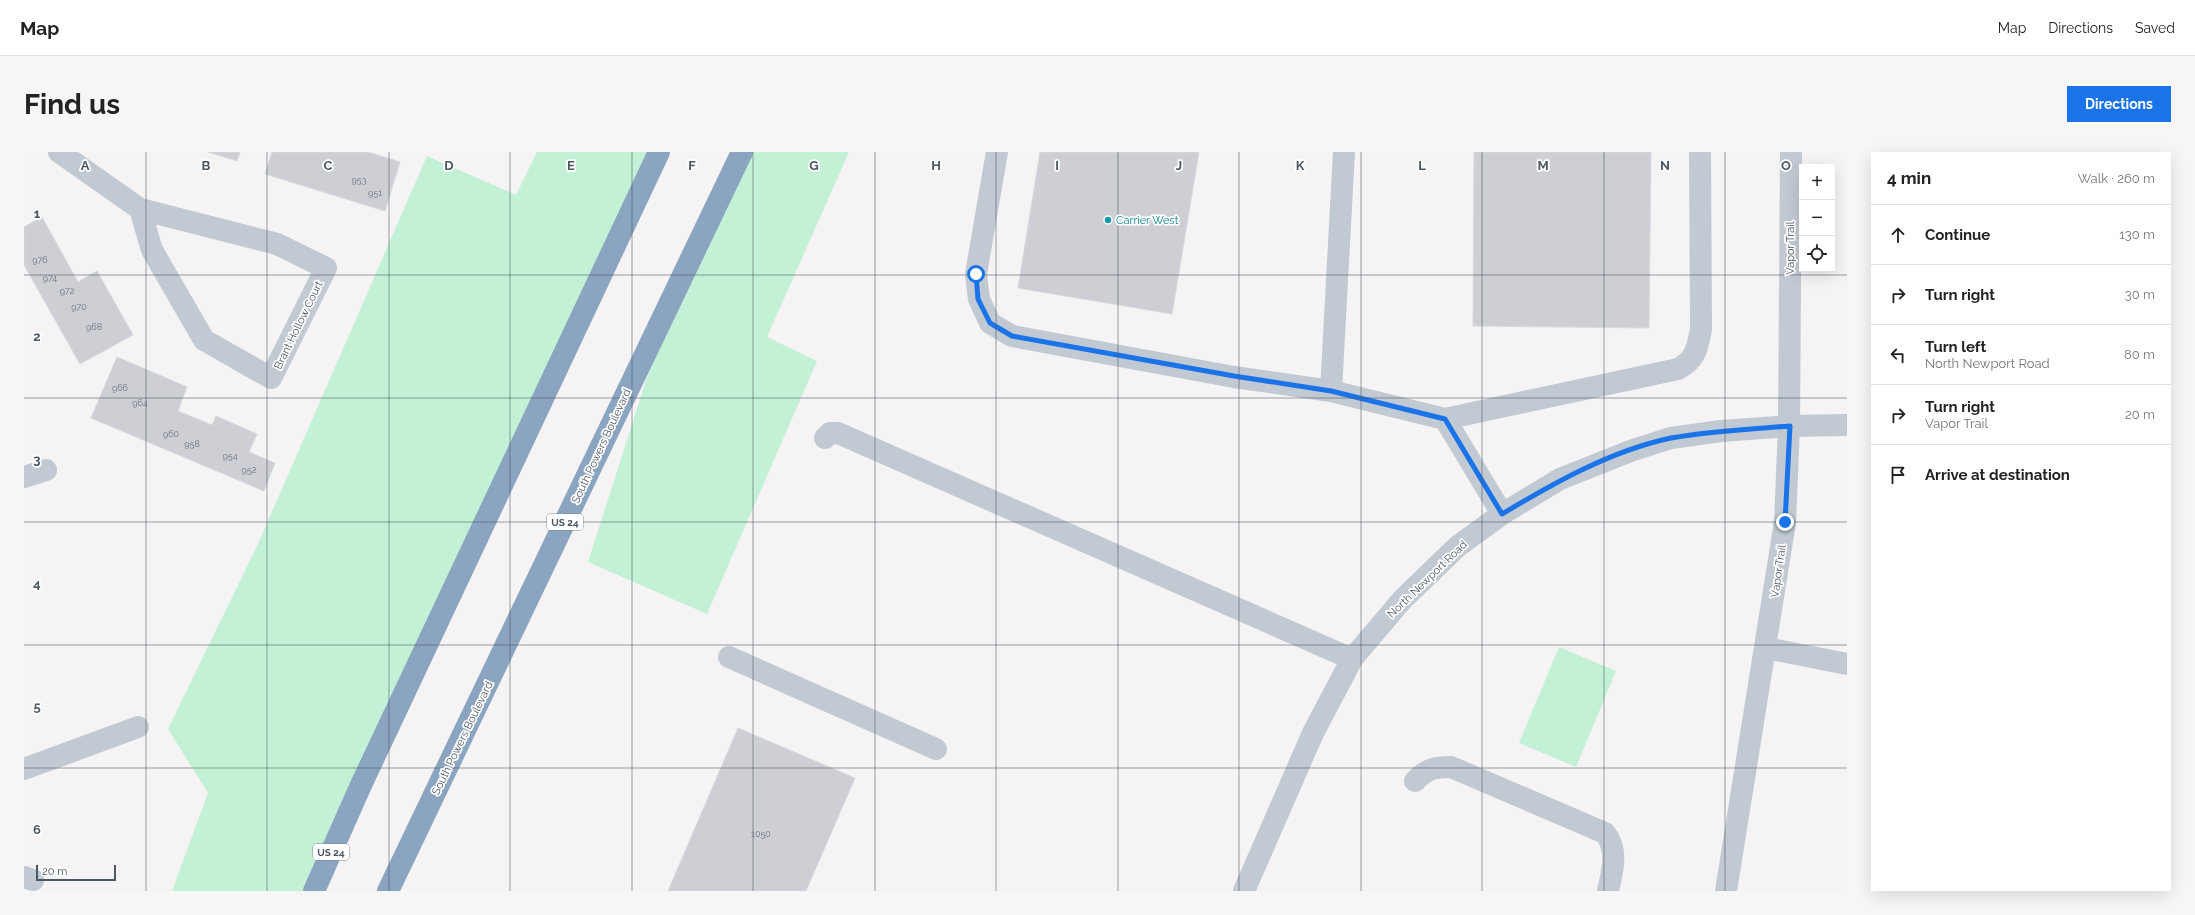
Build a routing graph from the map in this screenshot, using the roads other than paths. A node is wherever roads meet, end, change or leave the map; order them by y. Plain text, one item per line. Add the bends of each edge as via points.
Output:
1 (59, 152) edge
2 (659, 152) edge
3 (742, 152) edge
4 (997, 152) edge
5 (1344, 152) edge
6 (1700, 152) edge
7 (1791, 152) edge
8 (140, 209) junction
9 (1331, 391) junction
10 (1445, 419) junction
11 (1847, 425) edge
12 (1790, 426) junction
13 (826, 438) dead end
14 (46, 470) dead end
15 (24, 477) edge
16 (1502, 514) junction
17 (1766, 648) junction
18 (729, 657) dead end
19 (1352, 659) junction
20 (1847, 664) edge
21 (138, 727) dead end
22 (936, 749) dead end
23 (24, 769) edge
24 (1415, 781) dead end
25 (314, 891) edge
26 (388, 891) edge
27 (1244, 891) edge
28 (1608, 891) edge
29 (1726, 891) edge

1 - 8 street, Brant Hollow Court
2 - 25 highway, US 24
3 - 26 highway, South Powers Boulevard / US 24
4 - 9 street via 976,274 978,299 990,323 1012,336
5 - 9 street
6 - 10 street via 1701,329 1698,346 1690,362 1678,369
7 - 12 street, Vapor Trail
8 - 8 street, Brant Hollow Court via 277,244 326,268 272,378 204,340 152,250
9 - 10 street
10 - 16 street
11 - 12 street, North Newport Road
12 - 16 street, North Newport Road via 1678,437 1633,450 1560,480
12 - 17 street, Vapor Trail via 1785,522
13 - 19 street via 830,433 838,433
14 - 15 street
16 - 19 street, North Newport Road via 1458,546 1402,600
17 - 20 street
17 - 29 street, Vapor Trail
18 - 22 street
19 - 27 street, North Newport Road via 1313,733
21 - 23 street
24 - 28 street via 1423,772 1436,767 1451,767 1605,833 1611,841 1614,860

